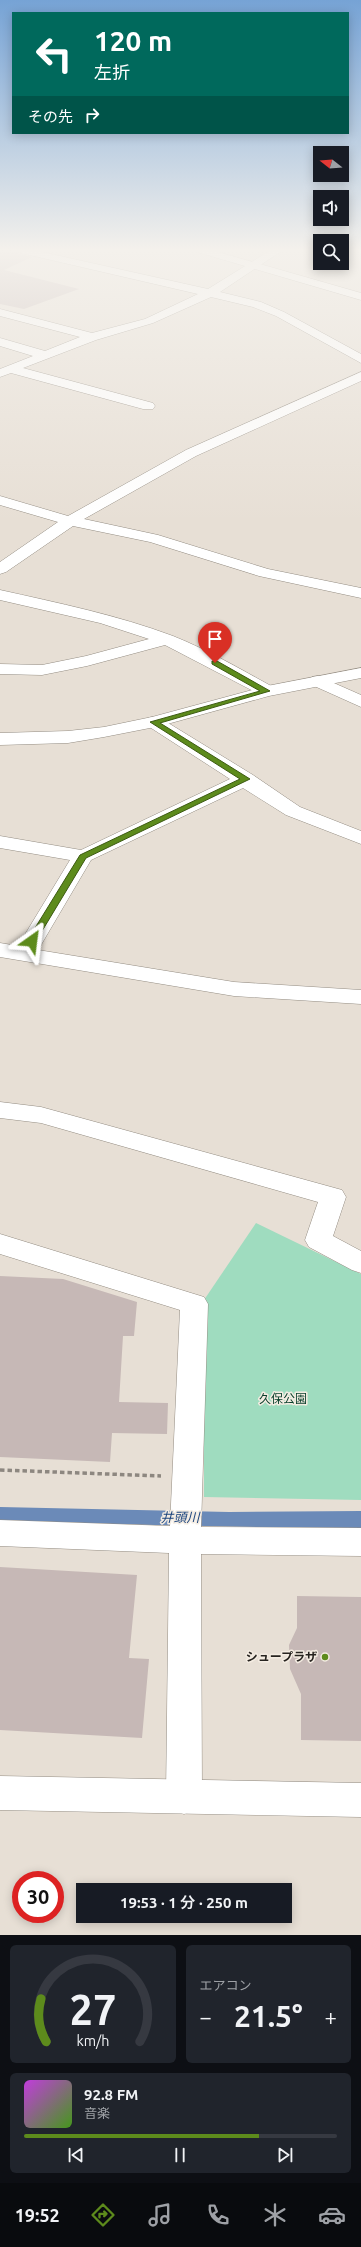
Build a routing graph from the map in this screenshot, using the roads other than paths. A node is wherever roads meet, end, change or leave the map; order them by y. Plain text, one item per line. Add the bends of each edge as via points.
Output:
1 (83, 340) edge
2 (326, 340) edge
3 (0, 342) edge
4 (44, 354) junction
5 (361, 359) edge
6 (6, 371) edge
7 (361, 376) edge
8 (148, 406) dead end
9 (0, 500) edge
10 (70, 521) junction
11 (0, 569) edge
12 (361, 593) edge
13 (0, 595) edge
14 (166, 640) junction
15 (0, 669) edge
16 (361, 673) edge
17 (318, 681) junction
18 (267, 691) junction
19 (361, 702) edge
20 (154, 722) junction
21 (0, 739) edge
22 (246, 779) junction
23 (361, 820) edge
24 (354, 835) edge
25 (0, 842) edge
26 (83, 856) junction
27 (0, 950) edge
28 (24, 953) junction
29 (361, 997) edge
30 (0, 1110) edge
31 (0, 1244) edge
32 (361, 1263) edge
33 (0, 1533) edge
34 (185, 1540) junction
35 (361, 1542) edge
36 (0, 1793) edge
37 (184, 1797) junction
38 (361, 1800) edge

1 - 4 street
2 - 5 street
3 - 4 street
4 - 6 street
6 - 8 street
7 - 10 street via 191,453
9 - 10 street
10 - 11 street
10 - 12 street via 153,538 265,574
13 - 14 street via 70,611
14 - 15 street via 42,670
14 - 18 street
16 - 17 street
17 - 18 street
17 - 19 street
18 - 20 street
20 - 21 street via 68,737
20 - 22 street
22 - 24 street via 293,811
22 - 26 street
23 - 24 street
25 - 26 street
26 - 28 street
27 - 28 street
28 - 29 street via 234,988
30 - 32 street via 41,1115 333,1197 318,1240
31 - 34 street via 194,1304
33 - 34 street
34 - 35 street
34 - 37 street
36 - 37 street
37 - 38 street

